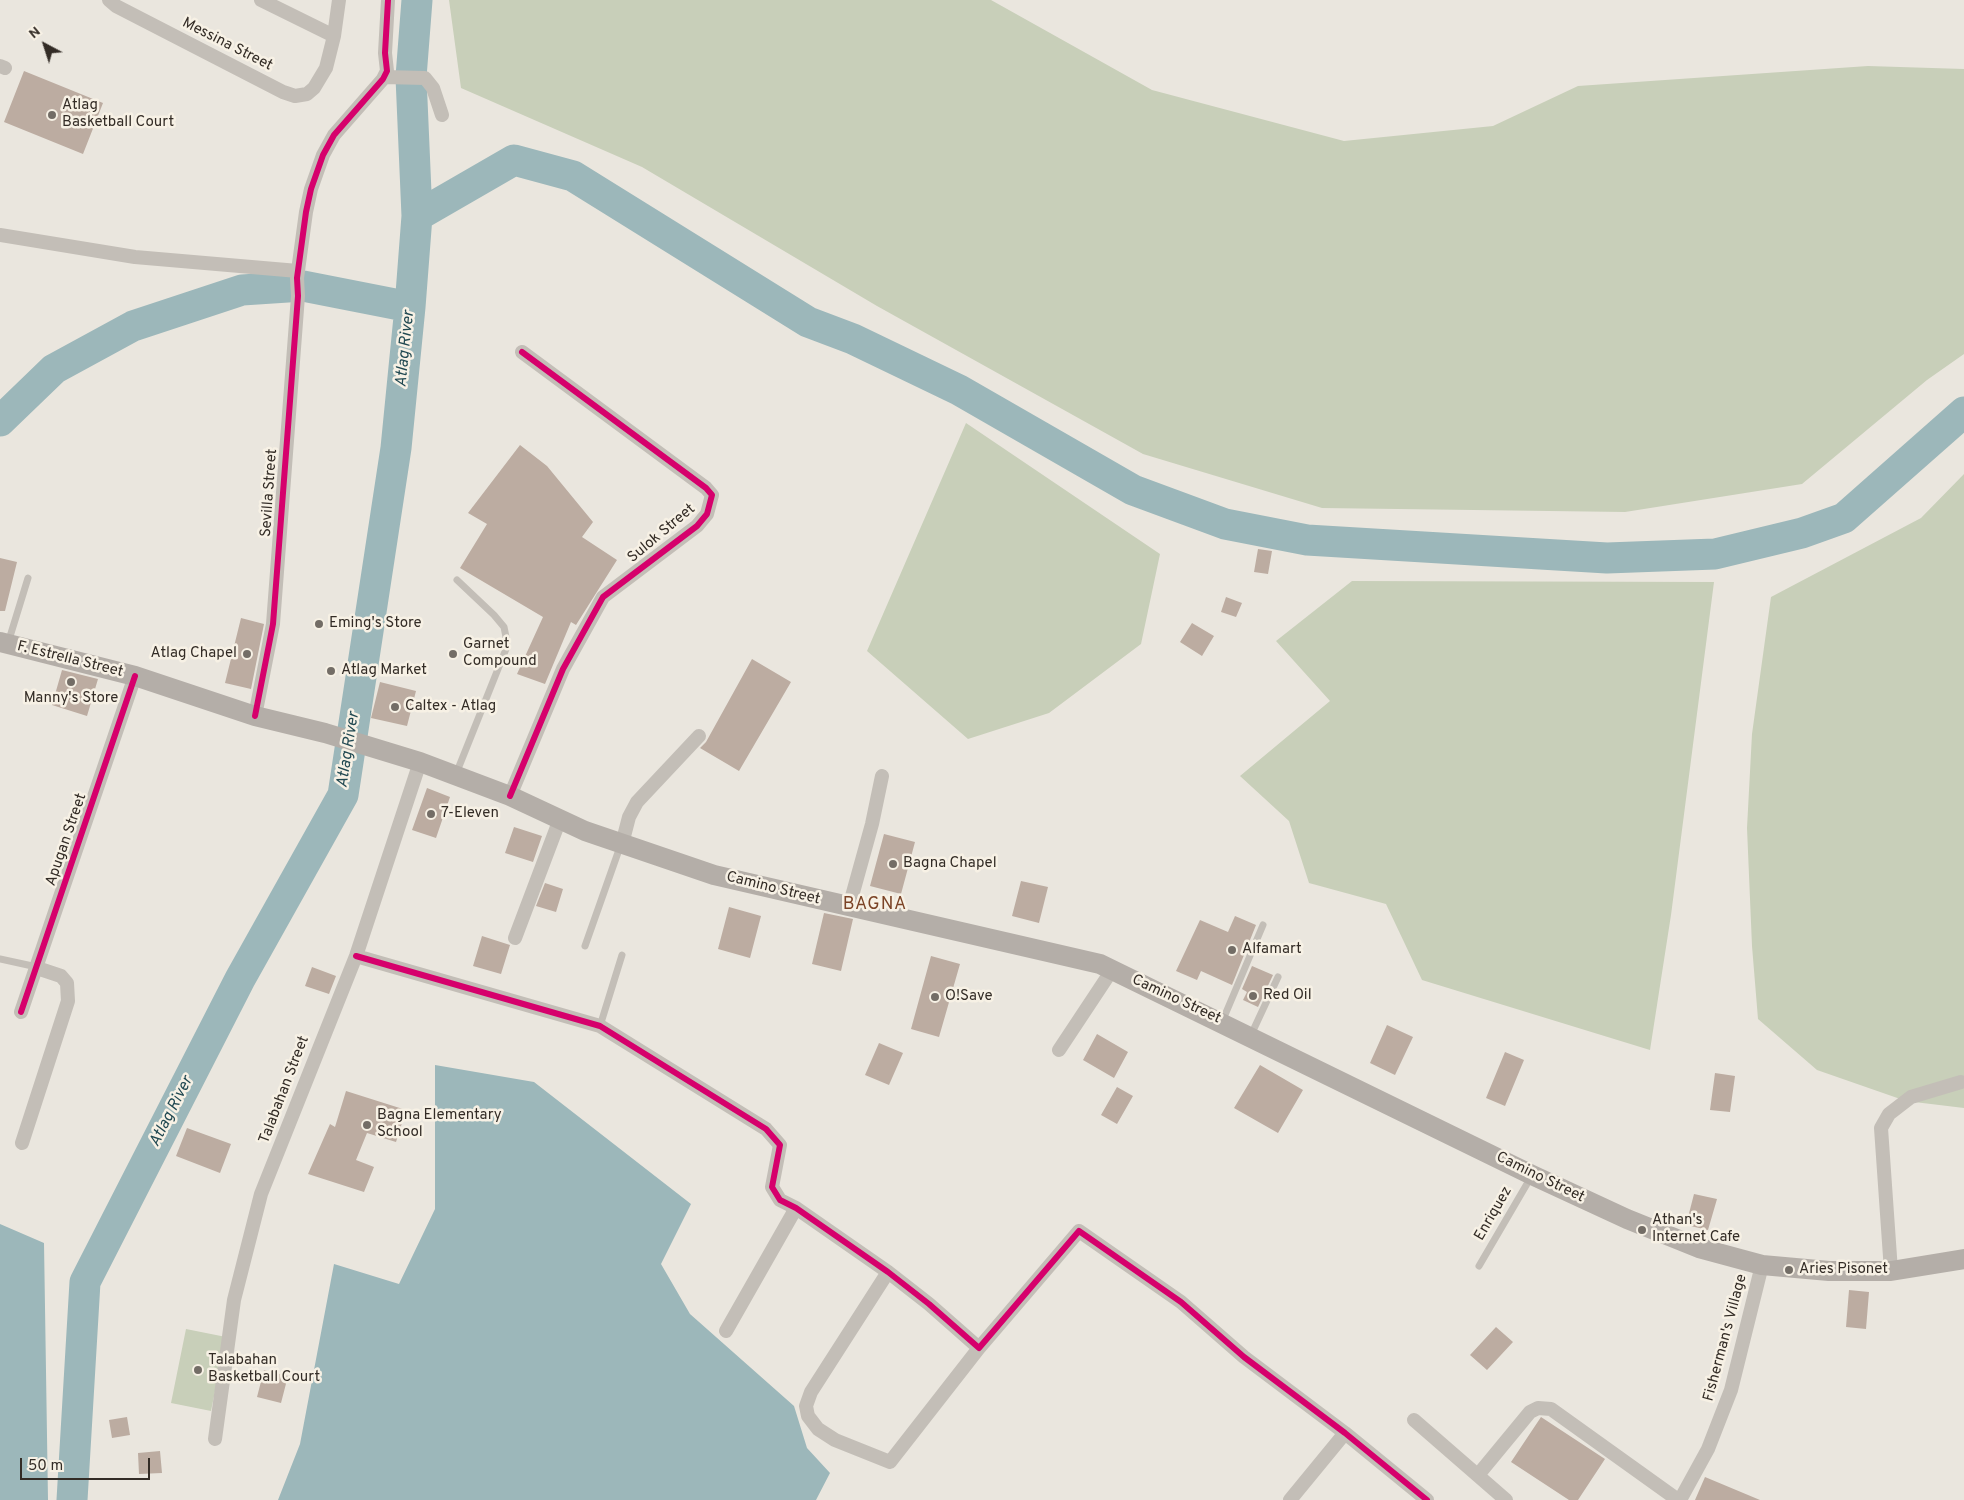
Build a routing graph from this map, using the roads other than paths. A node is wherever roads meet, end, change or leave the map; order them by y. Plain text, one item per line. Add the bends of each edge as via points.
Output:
1 (108, 0) edge
2 (260, 0) edge
3 (339, 0) edge
4 (388, 0) edge
5 (334, 36) junction
6 (388, 78) junction
7 (442, 115) dead end
8 (0, 235) edge
9 (298, 274) junction
10 (522, 352) dead end
11 (28, 578) dead end
12 (457, 580) dead end
13 (4, 643) edge
14 (135, 676) junction
15 (255, 716) junction
16 (699, 736) dead end
17 (371, 747) joint
18 (420, 762) junction
19 (456, 774) junction
20 (882, 776) dead end
21 (510, 796) junction
22 (560, 819) junction
23 (622, 844) junction
24 (849, 907) junction
25 (1263, 925) dead end
26 (516, 938) dead end
27 (584, 946) dead end
28 (622, 955) dead end
29 (356, 956) junction
30 (0, 959) edge
31 (37, 968) junction
32 (1112, 970) junction
33 (1278, 977) dead end
34 (21, 1012) dead end
35 (1222, 1022) junction
36 (600, 1026) junction
37 (1251, 1036) junction
38 (1059, 1050) dead end
39 (1961, 1082) dead end
40 (22, 1143) dead end
41 (1532, 1175) junction
42 (796, 1208) junction
43 (1964, 1259) edge
44 (1762, 1265) junction
45 (1479, 1266) dead end
46 (1891, 1271) junction
47 (888, 1272) junction
48 (726, 1331) dead end
49 (979, 1348) junction
50 (1414, 1420) dead end
51 (1345, 1433) junction
52 (215, 1439) dead end
53 (1478, 1476) junction
54 (1290, 1500) edge
55 (1427, 1500) edge
56 (1506, 1500) edge
57 (1679, 1500) edge

1 - 5 street, Messina Street via 295,96 307,94 314,88 326,68
2 - 5 street
3 - 5 street
4 - 6 street via 385,54
6 - 7 street via 421,77 430,82
6 - 9 street, Sevilla Street via 334,135 323,155 310,189
8 - 9 street via 135,257
9 - 15 street, Sevilla Street via 273,624
10 - 21 street, Sulok Street via 712,495 707,514 696,526 603,597 563,668
11 - 13 lane
12 - 19 lane via 504,627 506,649
13 - 14 main road, F. Estrella Street
14 - 15 main road, F. Estrella Street
14 - 31 street, Apugan Street
15 - 17 main road, F. Estrella Street
16 - 23 street via 638,802 629,817
17 - 18 main road, Camino Street
18 - 19 main road, Camino Street
18 - 29 street, Talabahan Street
19 - 21 main road, Camino Street
20 - 24 street
21 - 22 main road, Camino Street
22 - 23 main road, Camino Street
22 - 26 street
23 - 24 main road, Camino Street via 714,875
23 - 27 lane
24 - 32 main road, Camino Street via 1100,964
25 - 35 lane
28 - 36 lane
29 - 36 street
29 - 52 street, Talabahan Street via 261,1194 234,1300
30 - 31 lane
31 - 34 street, Apugan Street
31 - 40 street via 60,976 67,983 68,1001
32 - 35 main road, Camino Street
32 - 38 street
33 - 37 lane
35 - 37 main road, Camino Street
36 - 42 street via 766,1129 780,1145 772,1187 780,1200
37 - 41 main road, Camino Street
39 - 46 street via 1911,1096 1889,1114 1881,1128
41 - 44 main road, Camino Street via 1699,1248
41 - 45 lane, Enriquez
42 - 47 street
42 - 48 street
43 - 46 main road, Camino Street
44 - 46 main road, Camino Street via 1829,1271
44 - 57 street, Fisherman's Village via 1731,1390 1708,1449
47 - 49 street
47 - 49 street via 811,1392 806,1406 808,1416 818,1429 835,1440 890,1462
49 - 51 street via 1079,1231 1181,1302 1258,1368
50 - 53 street
51 - 54 street
51 - 55 street
53 - 56 street
53 - 57 street via 1530,1412 1538,1408 1552,1409

